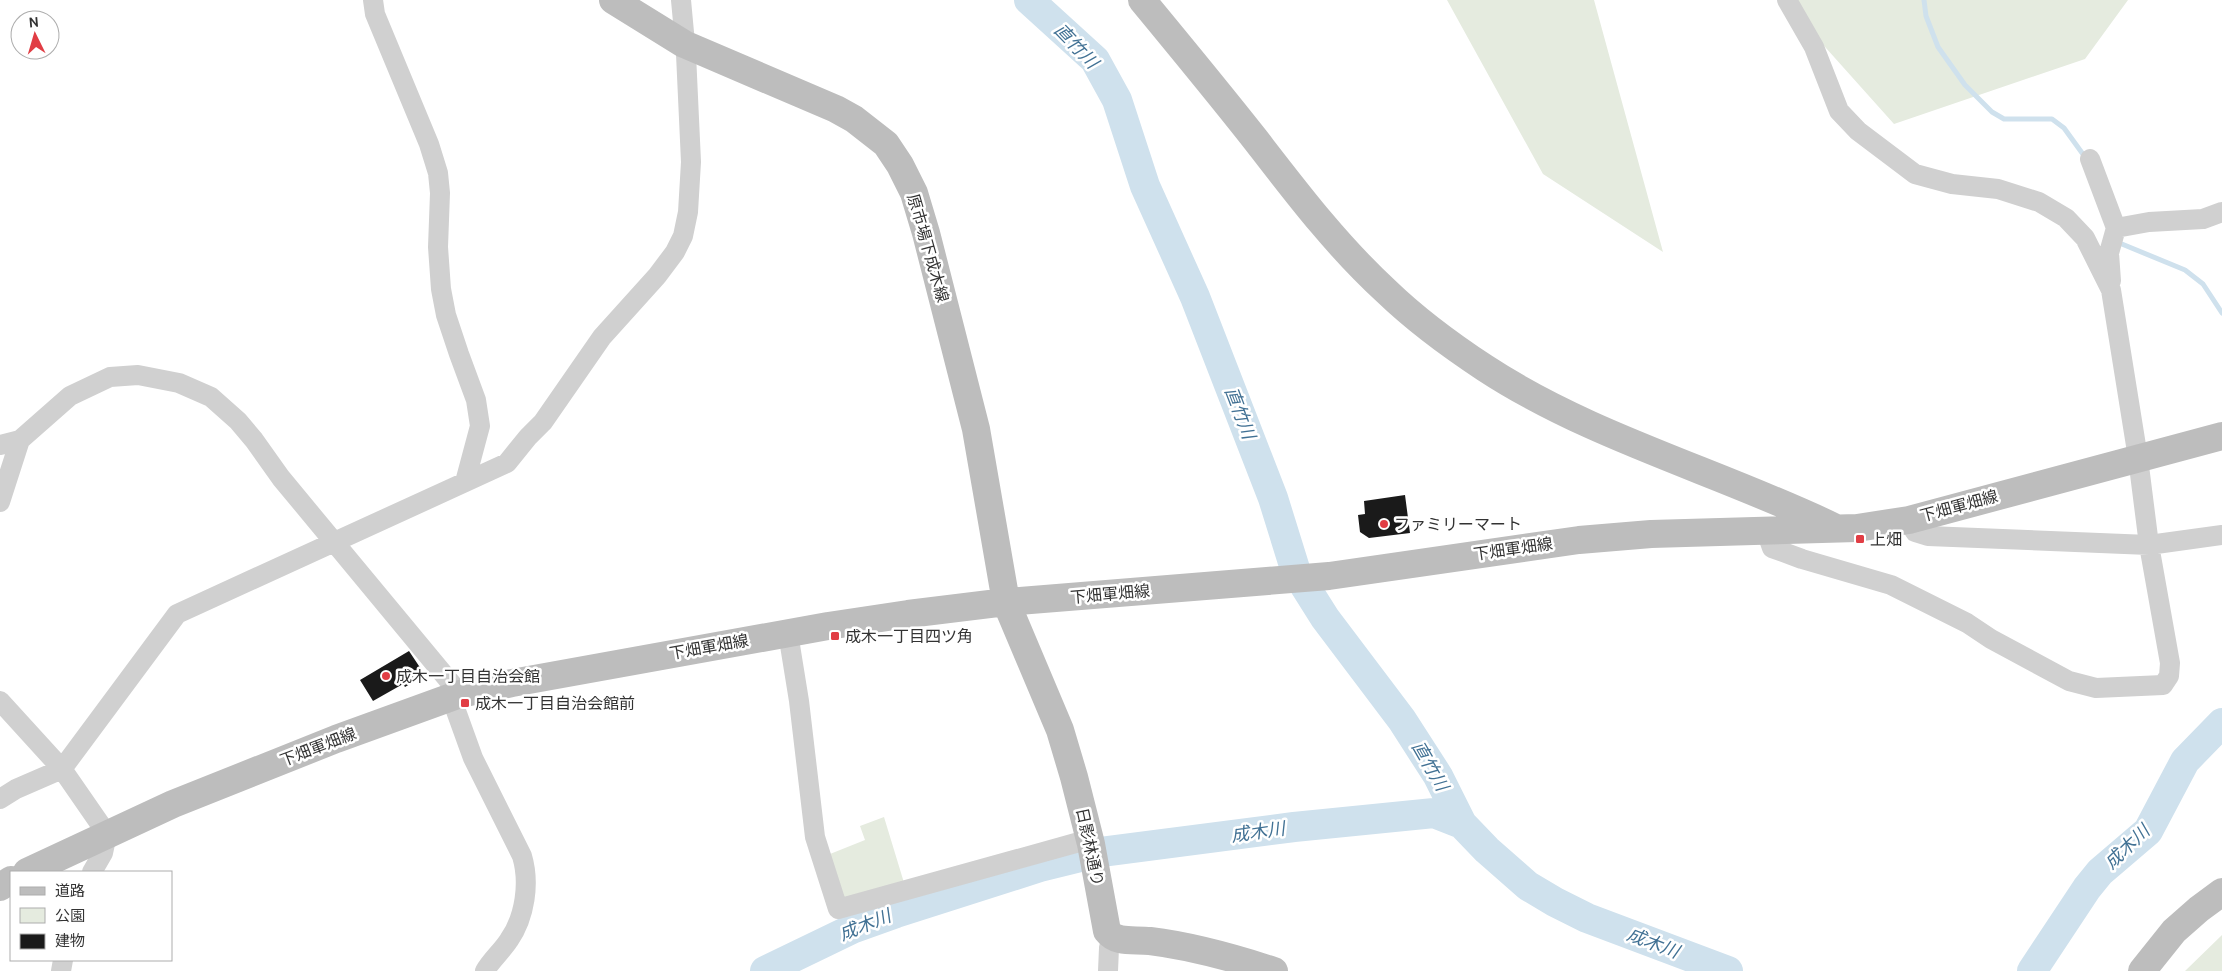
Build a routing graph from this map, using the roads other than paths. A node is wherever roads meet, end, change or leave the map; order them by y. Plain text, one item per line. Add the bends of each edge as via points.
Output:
1 (373, 0) edge
2 (612, 0) edge
3 (681, 0) edge
4 (1142, 0) edge
5 (1786, 0) edge
6 (684, 44) junction
7 (2090, 159) dead end
8 (2222, 212) edge
9 (2116, 228) junction
10 (2111, 290) junction
11 (2222, 436) edge
12 (20, 440) junction
13 (0, 445) edge
14 (2138, 458) junction
15 (464, 482) junction
16 (0, 502) edge
17 (1909, 520) junction
18 (1838, 529) junction
19 (1766, 531) junction
20 (2222, 536) edge
21 (333, 542) junction
22 (2149, 545) junction
23 (1006, 602) junction
24 (788, 634) junction
25 (456, 696) junction
26 (0, 701) edge
27 (62, 769) junction
28 (0, 799) edge
29 (107, 834) junction
30 (1091, 842) junction
31 (29, 871) edge
32 (93, 871) edge
33 (2222, 892) edge
34 (1112, 938) junction
35 (485, 971) edge
36 (1108, 971) edge
37 (1274, 971) edge
38 (2142, 971) edge

1 - 15 street via 375,14 429,144 438,174 441,289 458,354 476,400 480,426
2 - 6 main road, 原市場下成木線
3 - 6 street
4 - 18 main road via 1326,229 1413,315 1486,368 1556,409 1782,502
5 - 10 street via 1814,47 1839,110 1858,131 1915,174 1952,184 1998,189 2039,202 2066,218 2085,238
6 - 15 street via 690,162 688,212 683,236 675,252 602,337 543,422 507,463
6 - 23 main road, 原市場下成木線 via 848,116 886,144 900,165 914,193 926,233 976,429
7 - 9 street
8 - 9 street via 2203,220 2149,222
9 - 10 street via 2109,253
10 - 14 street
11 - 14 main road, 下畑軍畑線
12 - 13 street
12 - 16 street
12 - 21 street via 70,396 110,377 138,375 179,383 211,397 238,422
14 - 17 main road, 下畑軍畑線
14 - 22 street
15 - 21 street
17 - 18 main road, 下畑軍畑線
17 - 22 street via 1915,532 1928,536
18 - 19 main road, 下畑軍畑線
19 - 22 street via 1772,548 1891,585 1967,623 2069,681 2096,688 2163,685 2170,676
19 - 23 main road, 下畑軍畑線 via 1579,540 1329,576
20 - 22 street
21 - 25 street
21 - 27 street via 177,614
23 - 24 main road, 下畑軍畑線
23 - 30 main road, 日影林通り via 1060,730
24 - 25 main road, 下畑軍畑線 via 606,665
24 - 30 street via 800,701 815,838 838,909
25 - 29 main road, 下畑軍畑線 via 336,739 172,804
25 - 35 street via 474,758 526,869 525,900 516,927
26 - 27 street
27 - 28 street
27 - 29 street
29 - 31 main road, 下畑軍畑線
29 - 32 street via 103,854
30 - 34 main road, 日影林通り via 1107,931
33 - 38 main road via 2174,931
34 - 36 street
34 - 37 main road via 1192,949

